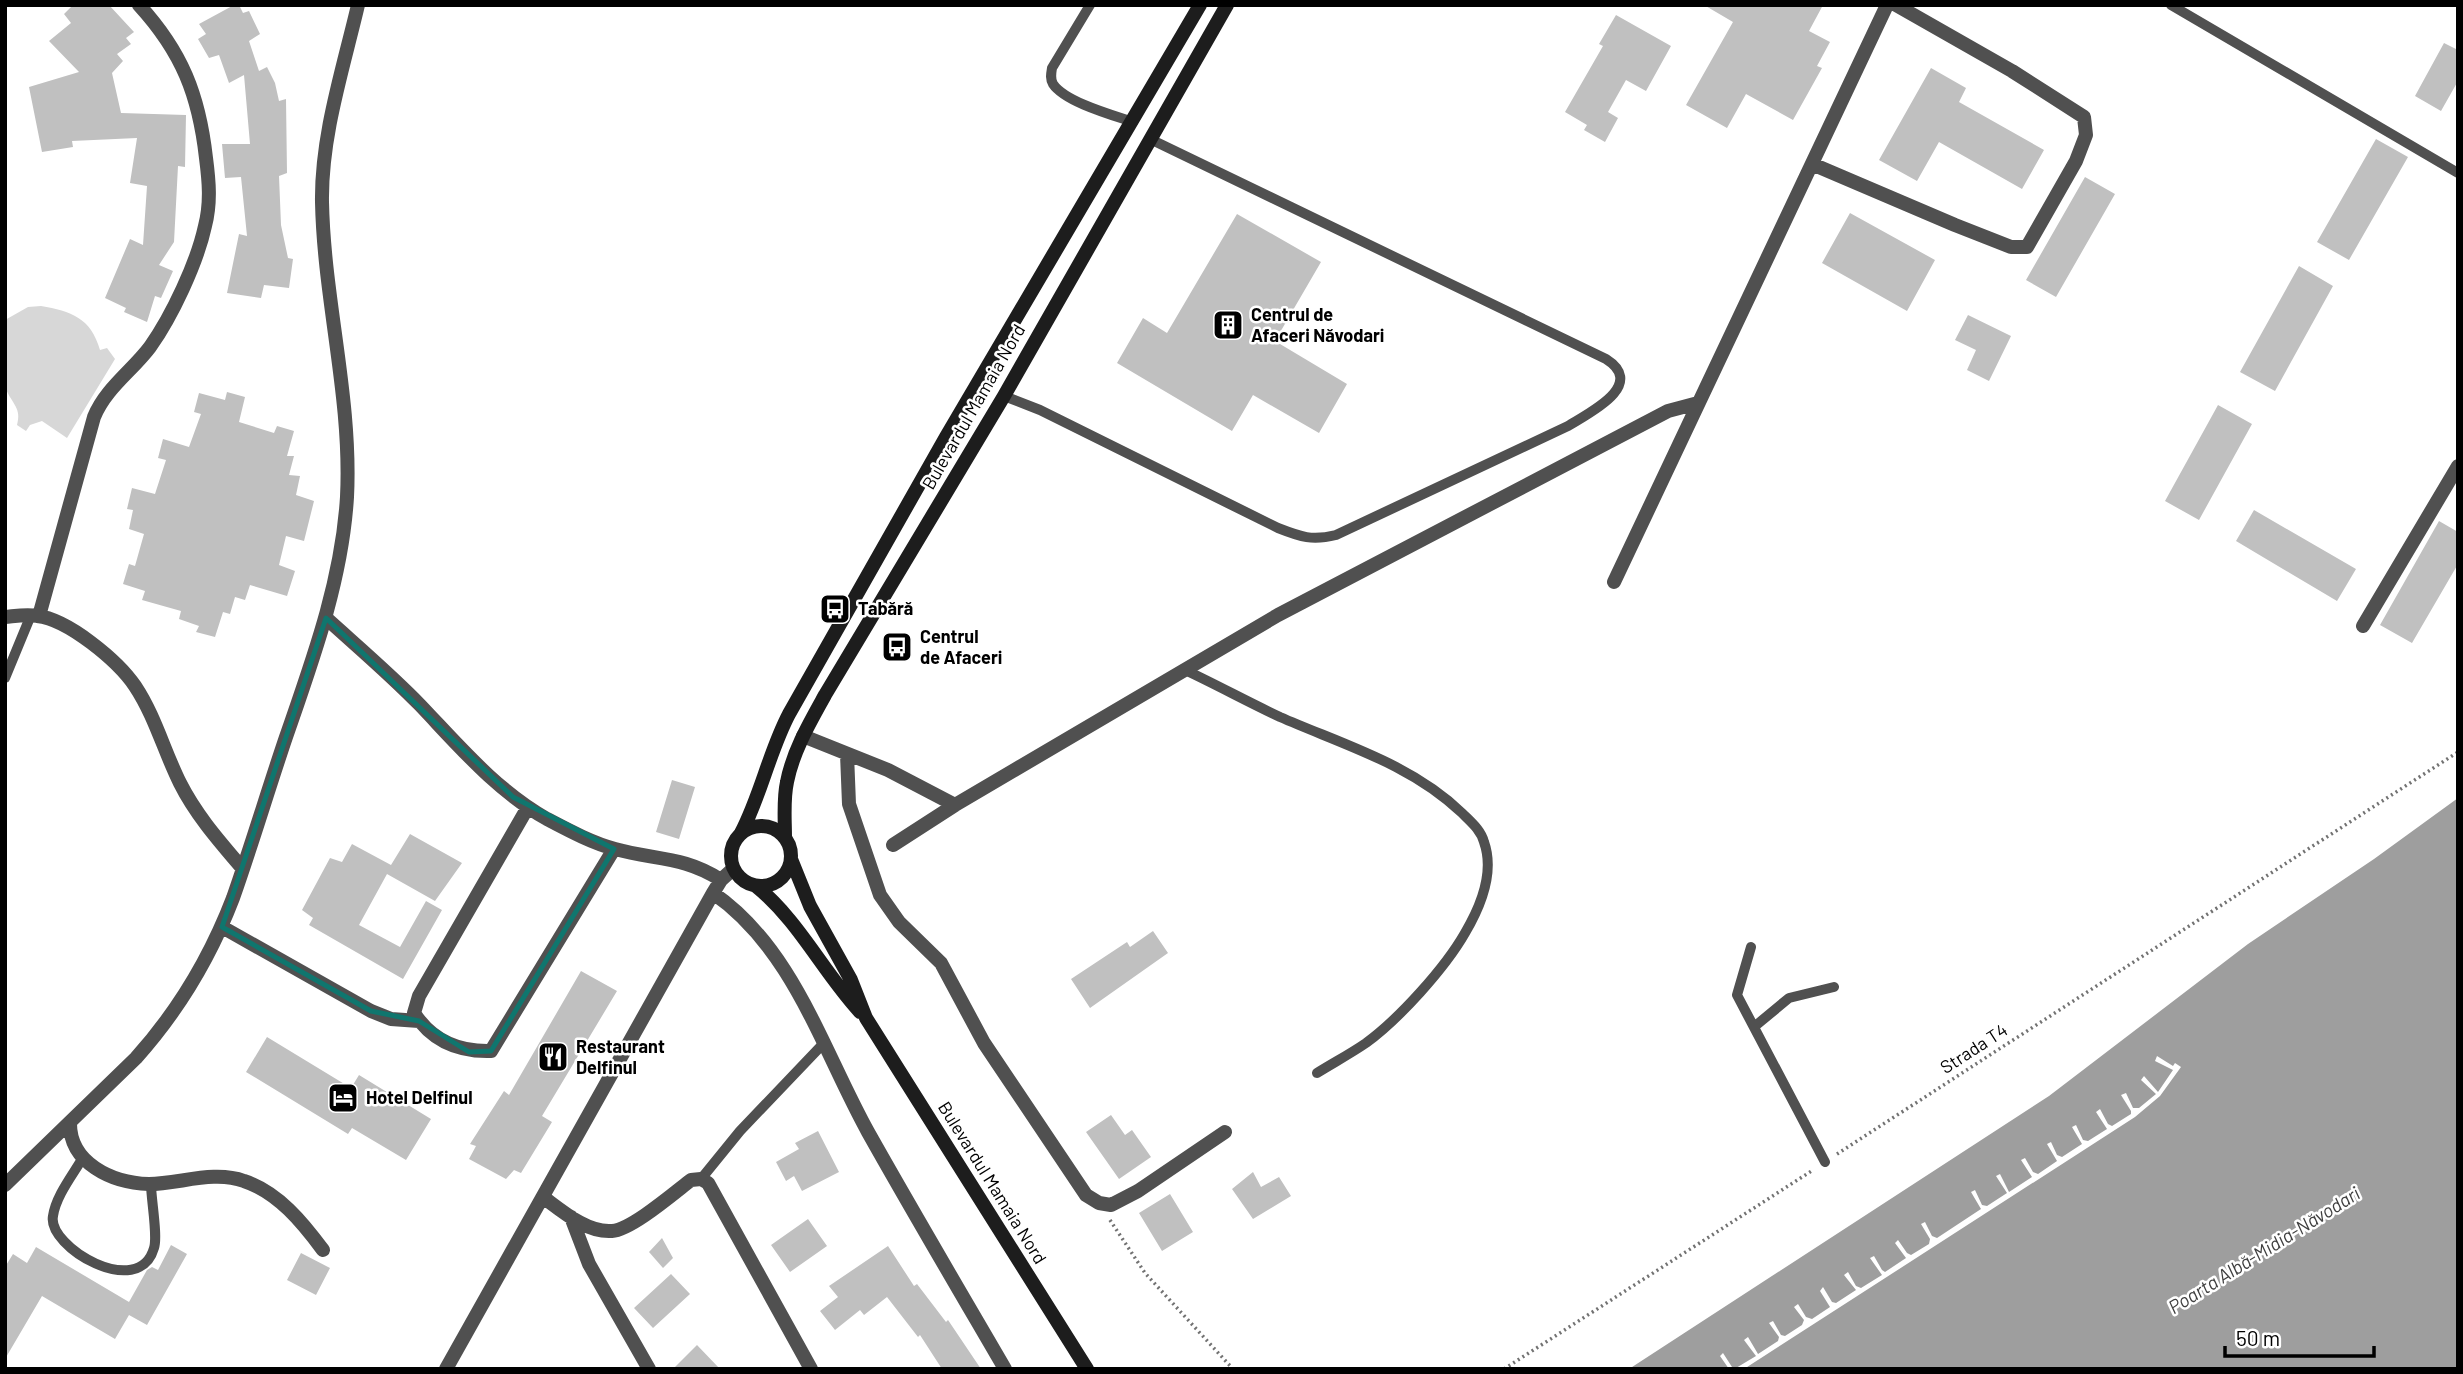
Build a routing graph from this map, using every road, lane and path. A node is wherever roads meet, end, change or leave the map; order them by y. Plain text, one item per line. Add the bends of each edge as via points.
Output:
1 (358, 5) edge
2 (1090, 5) edge
3 (1200, 5) edge
4 (1227, 5) edge
5 (1888, 5) edge
6 (1896, 5) edge
7 (2171, 5) edge
8 (143, 6) edge
9 (1133, 122) junction
10 (1150, 139) junction
11 (1812, 164) junction
12 (2458, 173) edge
13 (1004, 396) junction
14 (1698, 403) junction
15 (2458, 466) edge
16 (1614, 582) dead end
17 (35, 615) junction
18 (5, 617) edge
19 (326, 618) junction
20 (2362, 626) dead end
21 (1185, 670) junction
22 (5, 678) edge
23 (803, 736) junction
24 (2458, 752) edge
25 (847, 754) junction
26 (954, 805) junction
27 (528, 807) junction
28 (741, 832) junction
29 (785, 838) junction
30 (893, 845) dead end
31 (614, 849) junction
32 (791, 859) junction
33 (243, 869) junction
34 (733, 869) junction
35 (722, 880) junction
36 (756, 886) junction
37 (713, 893) junction
38 (222, 927) junction
39 (1751, 947) dead end
40 (1834, 987) dead end
41 (866, 1018) junction
42 (419, 1021) junction
43 (1754, 1027) junction
44 (824, 1044) junction
45 (1317, 1073) dead end
46 (70, 1122) junction
47 (1225, 1132) dead end
48 (82, 1159) junction
49 (1825, 1162) junction
50 (701, 1179) junction
51 (151, 1184) junction
52 (5, 1185) edge
53 (543, 1198) junction
54 (1099, 1203) junction
55 (571, 1217) junction
56 (323, 1250) dead end
57 (446, 1369) edge
58 (649, 1369) edge
59 (811, 1369) edge
60 (1005, 1369) edge
61 (1087, 1369) edge
62 (1233, 1369) edge
63 (1504, 1369) edge

1 - 19 street via 323,172 322,203 347,466 344,523
2 - 9 lane via 1050,77 1060,92
3 - 9 main road, Bulevardul Mamaia Nord
4 - 10 main road, Bulevardul Mamaia Nord
5 - 11 street
6 - 11 street via 2084,117 2086,135 2076,161 2028,247 2011,247 1966,230
7 - 12 lane
8 - 17 street via 184,67 195,96 209,190 205,227 165,322 97,408
9 - 28 main road, Bulevardul Mamaia Nord via 789,714
10 - 13 main road, Bulevardul Mamaia Nord
10 - 13 lane via 1606,359 1617,366 1620,383 1612,396 1568,426 1317,540 1278,528
11 - 14 street
13 - 23 main road, Bulevardul Mamaia Nord
14 - 16 street
14 - 21 street via 1637,426 1278,615
15 - 20 street
17 - 18 street
17 - 22 lane
17 - 33 street via 71,629 134,685 180,784
19 - 27 street via 489,777
19 - 33 street
21 - 26 street
21 - 45 lane via 1416,777 1447,799 1484,841 1489,866 1484,893 1458,944 1368,1042
23 - 25 street
23 - 29 main road, Bulevardul Mamaia Nord via 787,783
24 - 49 path, Strada T4
25 - 26 street
25 - 54 street via 849,804 880,895 899,922 941,963 999,1066 1086,1195
26 - 30 street
27 - 31 street
27 - 42 street via 419,996 414,1013
28 - 29 main road via 769,826
28 - 34 main road via 730,849
29 - 32 main road
31 - 35 street via 689,863
31 - 42 street via 491,1051 469,1052 443,1041
32 - 36 main road via 784,876
32 - 41 main road, Bulevardul Mamaia Nord
33 - 38 street
34 - 35 street
34 - 36 main road
35 - 37 street
36 - 41 main road, Bulevardul Mamaia Nord via 774,900
37 - 44 street via 748,920 771,950
37 - 53 street
38 - 42 street via 372,1011
38 - 46 street via 188,993 162,1028
39 - 43 lane via 1737,995
40 - 43 lane via 1789,998
41 - 61 main road, Bulevardul Mamaia Nord
43 - 49 lane
44 - 50 lane
44 - 60 street via 867,1130
46 - 48 street via 73,1146
46 - 52 street
47 - 54 street via 1138,1191 1111,1205
48 - 51 street via 132,1182
48 - 51 lane via 52,1217 55,1232 66,1246 106,1268 135,1270 149,1258 155,1246
49 - 63 path, Strada T4
50 - 55 street via 691,1180 613,1232
50 - 59 street via 708,1183
51 - 56 street via 226,1177 242,1180 284,1206
53 - 55 street
53 - 57 street
54 - 62 path via 1146,1273
55 - 58 street via 589,1264

